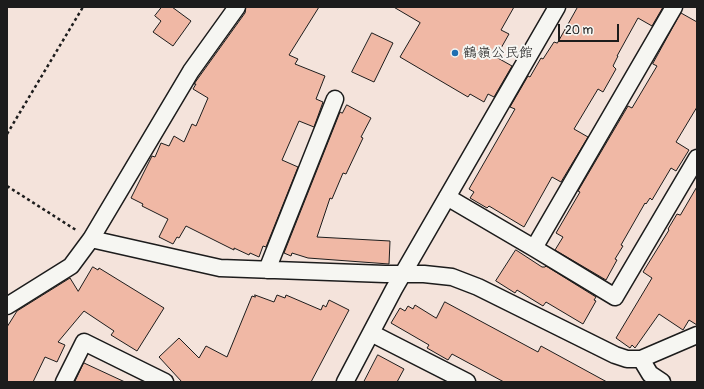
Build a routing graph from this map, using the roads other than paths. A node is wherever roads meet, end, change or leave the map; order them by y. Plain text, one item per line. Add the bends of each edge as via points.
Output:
1 (237, 7) edge
2 (557, 7) edge
3 (674, 7) edge
4 (334, 99) dead end
5 (697, 158) edge
6 (447, 197) junction
7 (91, 239) junction
8 (534, 248) junction
9 (267, 270) junction
10 (404, 274) junction
11 (7, 306) edge
12 (371, 333) junction
13 (697, 335) edge
14 (641, 359) junction
15 (64, 382) edge
16 (165, 382) edge
17 (345, 382) edge
18 (467, 382) edge
19 (662, 382) edge

1 - 7 street via 190,71
2 - 6 street
3 - 8 street
4 - 9 street
5 - 8 street via 615,297
6 - 8 street
6 - 10 street
7 - 9 street via 220,268
7 - 11 street via 71,266
9 - 10 street
10 - 12 street
10 - 14 street via 452,277 614,355 627,359
12 - 17 street
12 - 18 street
13 - 14 street
14 - 19 street via 650,374
15 - 16 street via 84,342

